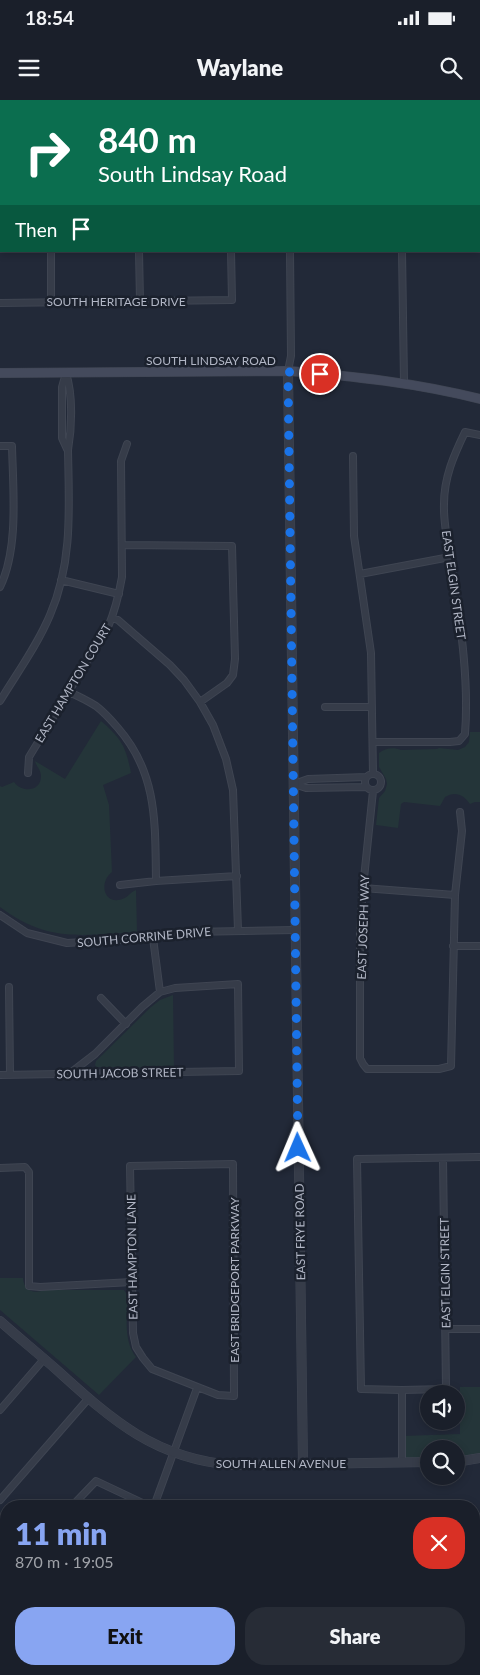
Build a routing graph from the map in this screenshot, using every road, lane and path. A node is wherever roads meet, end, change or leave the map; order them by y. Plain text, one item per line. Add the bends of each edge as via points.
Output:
1 (50, 252) edge
2 (139, 252) edge
3 (231, 252) edge
4 (290, 252) edge
5 (402, 252) edge
6 (51, 301) junction
7 (140, 301) junction
8 (0, 303) edge
9 (288, 372) junction
10 (66, 373) junction
11 (0, 374) edge
12 (404, 383) junction
13 (480, 398) edge
14 (480, 436) edge
15 (127, 444) dead end
16 (0, 446) edge
17 (354, 456) dead end
18 (122, 545) junction
19 (450, 557) junction
20 (360, 574) junction
21 (61, 580) junction
22 (0, 587) edge
23 (119, 594) junction
24 (112, 618) junction
25 (69, 692) junction
26 (0, 701) edge
27 (200, 702) junction
28 (324, 707) dead end
29 (372, 707) junction
30 (373, 742) junction
31 (28, 773) dead end
32 (373, 774) junction
33 (366, 777) junction
34 (294, 784) junction
35 (366, 787) junction
36 (373, 791) junction
37 (460, 812) dead end
38 (237, 876) junction
39 (156, 881) junction
40 (120, 885) dead end
41 (363, 888) junction
42 (455, 895) junction
43 (0, 915) edge
44 (238, 930) junction
45 (295, 930) junction
46 (153, 938) junction
47 (453, 946) junction
48 (480, 946) edge
49 (9, 987) dead end
50 (160, 992) junction
51 (101, 998) dead end
52 (126, 1024) junction
53 (69, 1074) junction
54 (0, 1075) edge
55 (10, 1075) junction
56 (443, 1158) junction
57 (480, 1158) edge
58 (233, 1164) joint
59 (0, 1168) edge
60 (132, 1282) junction
61 (0, 1321) edge
62 (446, 1329) junction
63 (480, 1329) edge
64 (44, 1359) junction
65 (197, 1388) junction
66 (402, 1390) junction
67 (88, 1399) junction
68 (0, 1410) edge
69 (174, 1453) junction
70 (480, 1458) edge
71 (465, 1460) edge
72 (402, 1462) junction
73 (420, 1462) edge
74 (303, 1464) junction
75 (0, 1500) edge
76 (78, 1500) edge
77 (136, 1500) edge
78 (156, 1500) edge

1 - 6 street
2 - 7 street
3 - 7 street, SOUTH HERITAGE DRIVE via 232,300
4 - 9 street, EAST FRYE ROAD via 291,356
5 - 12 street
6 - 7 street, SOUTH HERITAGE DRIVE
6 - 8 street, SOUTH HERITAGE DRIVE
9 - 10 main road, SOUTH LINDSAY ROAD
9 - 12 main road, SOUTH LINDSAY ROAD
9 - 34 street, EAST FRYE ROAD
10 - 11 main road, SOUTH LINDSAY ROAD
10 - 21 street via 62,387 62,438 68,450 70,528
12 - 13 main road, SOUTH LINDSAY ROAD
14 - 19 street, EAST ELGIN STREET via 465,432 451,460 444,504
15 - 18 street, EAST HAMPTON COURT via 121,461
16 - 22 street via 12,446 14,521 7,573
17 - 20 street, EAST JOSEPH WAY via 354,536
18 - 23 street, EAST HAMPTON COURT
18 - 27 street via 232,546 233,675 227,684
19 - 20 street
19 - 30 street, EAST ELGIN STREET via 464,658 465,734 459,741
20 - 29 street, EAST JOSEPH WAY via 371,654
21 - 23 street
21 - 26 street via 40,635
23 - 24 street, EAST HAMPTON COURT
24 - 25 street, EAST HAMPTON COURT
24 - 27 street via 170,665
25 - 31 street, EAST HAMPTON COURT via 29,757
25 - 39 street via 97,707 115,725 142,766 151,791 155,818
27 - 38 street via 213,724 233,790
28 - 29 street
29 - 30 street, EAST JOSEPH WAY
30 - 32 street, EAST JOSEPH WAY
32 - 33 street
32 - 36 street, EAST JOSEPH WAY via 379,776 382,783
33 - 34 street via 308,779
33 - 35 street
34 - 35 street via 306,788
34 - 45 street, EAST FRYE ROAD
35 - 36 street
36 - 41 street, EAST JOSEPH WAY
37 - 42 street via 462,831
38 - 39 street
38 - 44 street
39 - 40 street
41 - 42 street
41 - 47 street, EAST JOSEPH WAY via 360,1058 367,1069 439,1069 451,1066
42 - 47 street
43 - 46 street, SOUTH CORRINE DRIVE via 27,933 68,943
44 - 45 street, SOUTH CORRINE DRIVE
44 - 46 street, SOUTH CORRINE DRIVE via 190,932
45 - 74 street, EAST FRYE ROAD
46 - 50 street
47 - 48 street
49 - 55 street
50 - 52 street
50 - 53 street, SOUTH JACOB STREET via 238,984 239,1071
51 - 52 street
52 - 53 street
53 - 55 street, SOUTH JACOB STREET
54 - 55 street, SOUTH JACOB STREET
56 - 57 street
56 - 62 street, EAST ELGIN STREET
56 - 66 street via 357,1158 361,1389
58 - 60 street, EAST HAMPTON LANE via 130,1166
58 - 65 street, EAST BRIDGEPORT PARKWAY via 234,1396
59 - 60 street via 25,1167 29,1172 29,1286
60 - 65 street, EAST HAMPTON LANE via 133,1333 142,1358 152,1369
61 - 64 street, SOUTH ALLEN AVENUE
62 - 63 street
62 - 66 street, EAST ELGIN STREET via 446,1389
64 - 67 street, SOUTH ALLEN AVENUE
64 - 68 street
65 - 69 street
66 - 72 street
67 - 69 street, SOUTH ALLEN AVENUE via 123,1426
67 - 75 street
69 - 74 street, SOUTH ALLEN AVENUE via 227,1465
69 - 78 street
70 - 71 street
72 - 73 street, SOUTH ALLEN AVENUE
72 - 74 street, SOUTH ALLEN AVENUE
76 - 77 street via 96,1481

